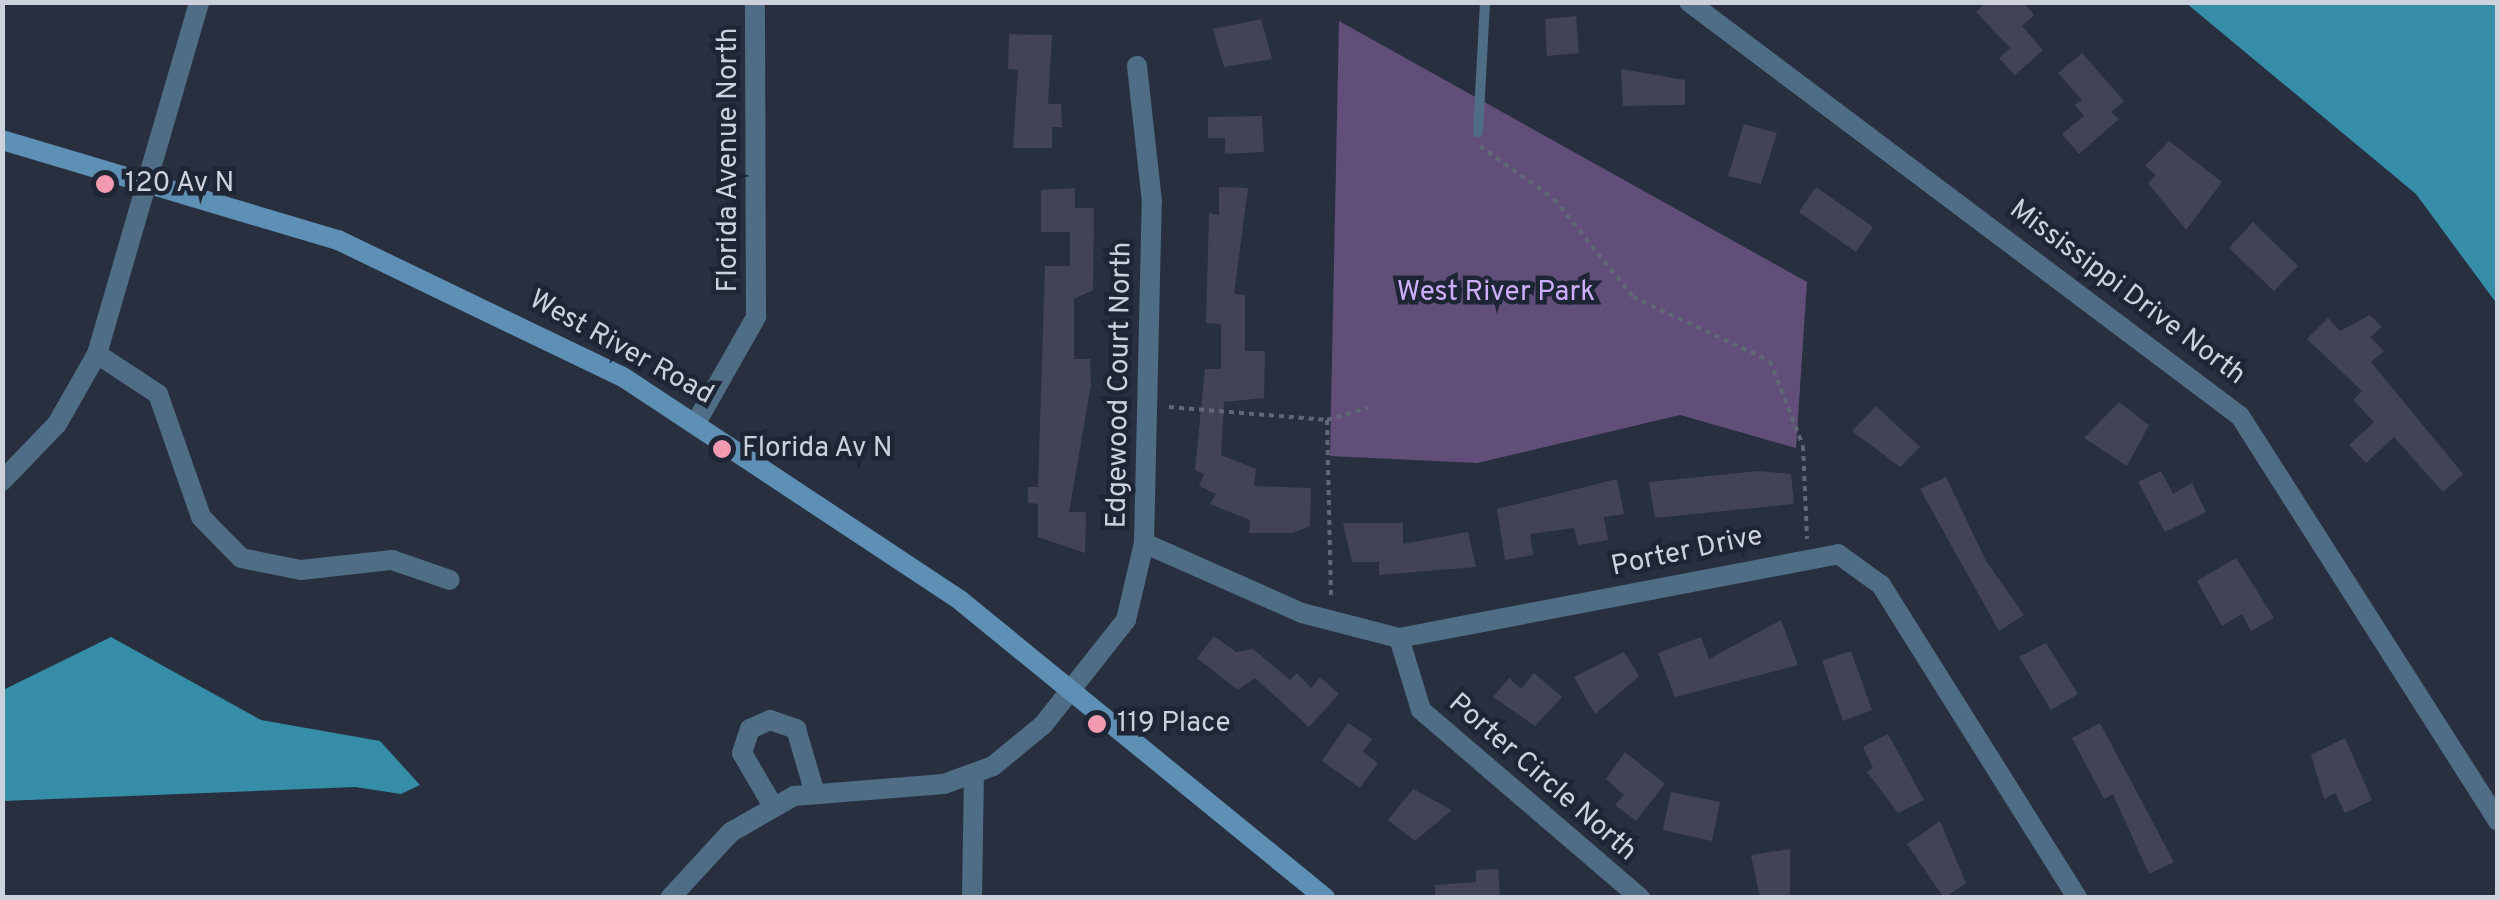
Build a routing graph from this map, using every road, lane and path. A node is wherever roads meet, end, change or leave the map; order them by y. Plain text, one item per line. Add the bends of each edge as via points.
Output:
1 (199, 2) edge
2 (755, 2) edge
3 (1485, 2) edge
4 (1689, 2) edge
5 (1137, 66) dead end
6 (1478, 132) joint
7 (2, 140) edge
8 (148, 181) junction
9 (97, 354) junction
10 (1144, 406) junction
11 (1368, 408) dead end
12 (697, 420) junction
13 (1326, 420) junction
14 (2, 481) edge
15 (1144, 543) junction
16 (1808, 554) junction
17 (450, 580) dead end
18 (1332, 624) junction
19 (1399, 638) junction
20 (1076, 687) junction
21 (974, 777) junction
22 (814, 790) junction
23 (772, 806) junction
24 (2498, 821) edge
25 (670, 898) edge
26 (972, 898) edge
27 (1325, 898) edge
28 (1640, 898) edge
29 (2077, 898) edge

1 - 8 street
2 - 12 street, Florida Avenue North via 756,318
3 - 6 lane
4 - 24 street, Mississippi Drive North via 2240,416
5 - 10 street, Edgewood Court North via 1151,162
6 - 16 path via 1478,144 1554,199 1632,297 1770,362 1803,446
7 - 8 main road, West River Road
8 - 9 street
8 - 12 main road, West River Road via 388,260
9 - 14 street via 58,424
9 - 17 street via 158,394 201,516 240,558 301,570 392,560
10 - 13 path
10 - 15 street, Edgewood Court North
11 - 13 path
12 - 20 main road, West River Road
13 - 18 path
15 - 18 street, Porter Drive
15 - 20 street, Edgewood Court North via 1126,620
16 - 19 street, Porter Drive
16 - 29 street, Porter Drive via 1854,560 1882,585
18 - 19 street, Porter Drive
19 - 28 street, Porter Circle North via 1421,710
20 - 21 street, Edgewood Court North via 1020,748
20 - 27 main road, West River Road
21 - 22 street
21 - 26 street
22 - 23 street
22 - 23 street via 796,729 770,720 750,729 742,753
23 - 25 street via 710,851

